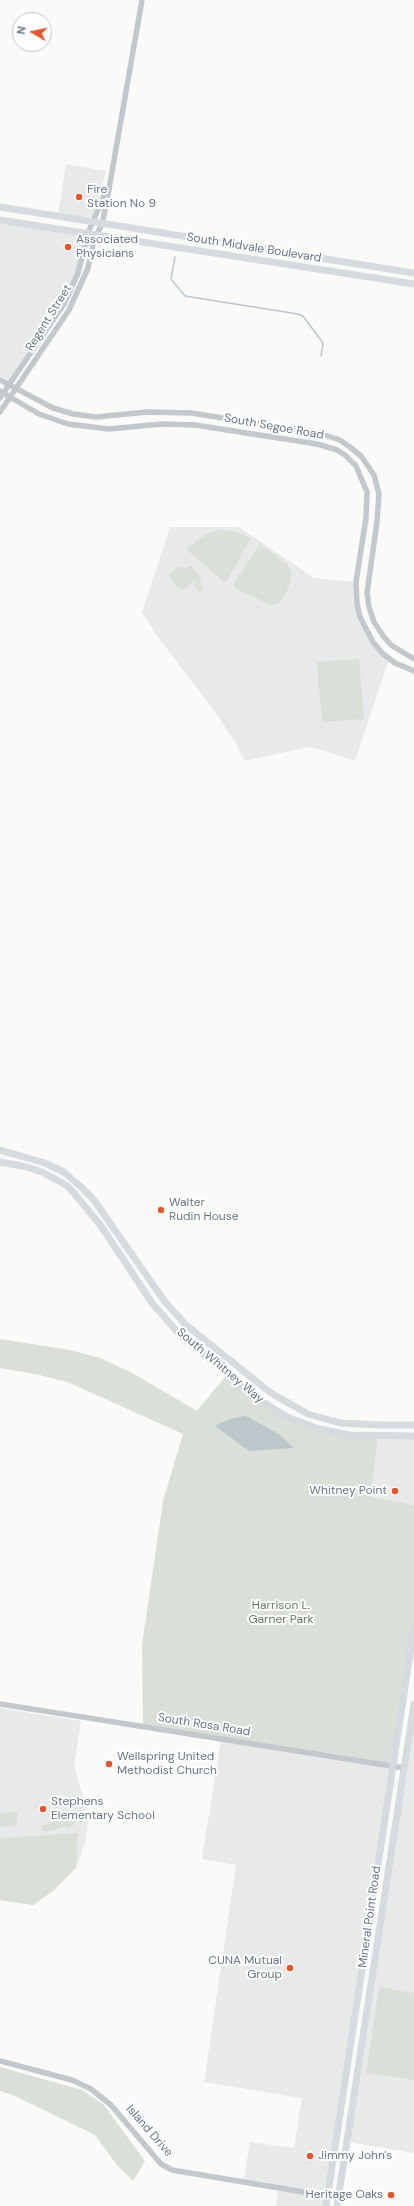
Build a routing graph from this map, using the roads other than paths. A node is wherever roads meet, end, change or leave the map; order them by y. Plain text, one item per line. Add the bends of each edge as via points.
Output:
1 (142, 0) edge
2 (110, 181) junction
3 (0, 207) edge
4 (0, 220) edge
5 (93, 223) junction
6 (102, 224) junction
7 (88, 233) junction
8 (96, 234) junction
9 (414, 273) edge
10 (414, 284) edge
11 (0, 380) edge
12 (9, 386) junction
13 (16, 389) junction
14 (1, 394) edge
15 (10, 398) junction
16 (0, 412) edge
17 (414, 659) edge
18 (414, 671) edge
19 (0, 1150) edge
20 (0, 1162) edge
21 (414, 1425) edge
22 (414, 1436) edge
23 (414, 1628) edge
24 (0, 1704) edge
25 (414, 1704) edge
26 (393, 1767) junction
27 (404, 1768) junction
28 (0, 2061) edge
29 (328, 2196) junction
30 (338, 2198) junction
31 (326, 2206) edge
32 (337, 2206) edge

1 - 2 street, Regent Street
2 - 5 street, Regent Street
2 - 6 street, Regent Street
3 - 5 main road, South Midvale Boulevard
4 - 7 main road, South Midvale Boulevard
5 - 6 main road, South Midvale Boulevard
5 - 7 street, Regent Street
6 - 8 street, Regent Street
6 - 9 main road, South Midvale Boulevard
7 - 8 main road, South Midvale Boulevard
7 - 12 street, Regent Street via 78,273 64,304
8 - 10 main road, South Midvale Boulevard
8 - 13 street, Regent Street via 88,268 76,296
11 - 12 street, South Segoe Road
12 - 13 street, South Segoe Road
12 - 14 street, Regent Street
13 - 15 street, Regent Street
13 - 17 street, South Segoe Road via 53,408 96,417 147,412 191,413 319,433 345,443 365,460 374,475 379,494 378,522 367,592 369,607 374,622 384,637 391,645
14 - 15 street, South Segoe Road
15 - 16 street, Regent Street
15 - 18 street, South Segoe Road via 54,421 80,427 109,429 162,424 195,425 317,444 337,450 356,466 367,492 366,518 356,582 360,617 382,653 395,663
19 - 21 main road, South Whitney Way via 45,1162 64,1172 81,1187 94,1200 170,1308 202,1340 270,1393 308,1414 340,1423
20 - 22 main road, South Whitney Way via 27,1166 42,1172 74,1193 101,1226 152,1303 180,1335 258,1399 287,1417 319,1429 350,1435
23 - 26 main road, Mineral Point Road
24 - 26 street, South Rosa Road
25 - 27 main road, Mineral Point Road
26 - 27 street, South Rosa Road
26 - 29 main road, Mineral Point Road
27 - 30 main road, Mineral Point Road
28 - 29 street, Island Drive via 72,2080 95,2091 111,2105 162,2164 172,2170
29 - 30 street, Island Drive
29 - 31 main road, Mineral Point Road
30 - 32 main road, Mineral Point Road

